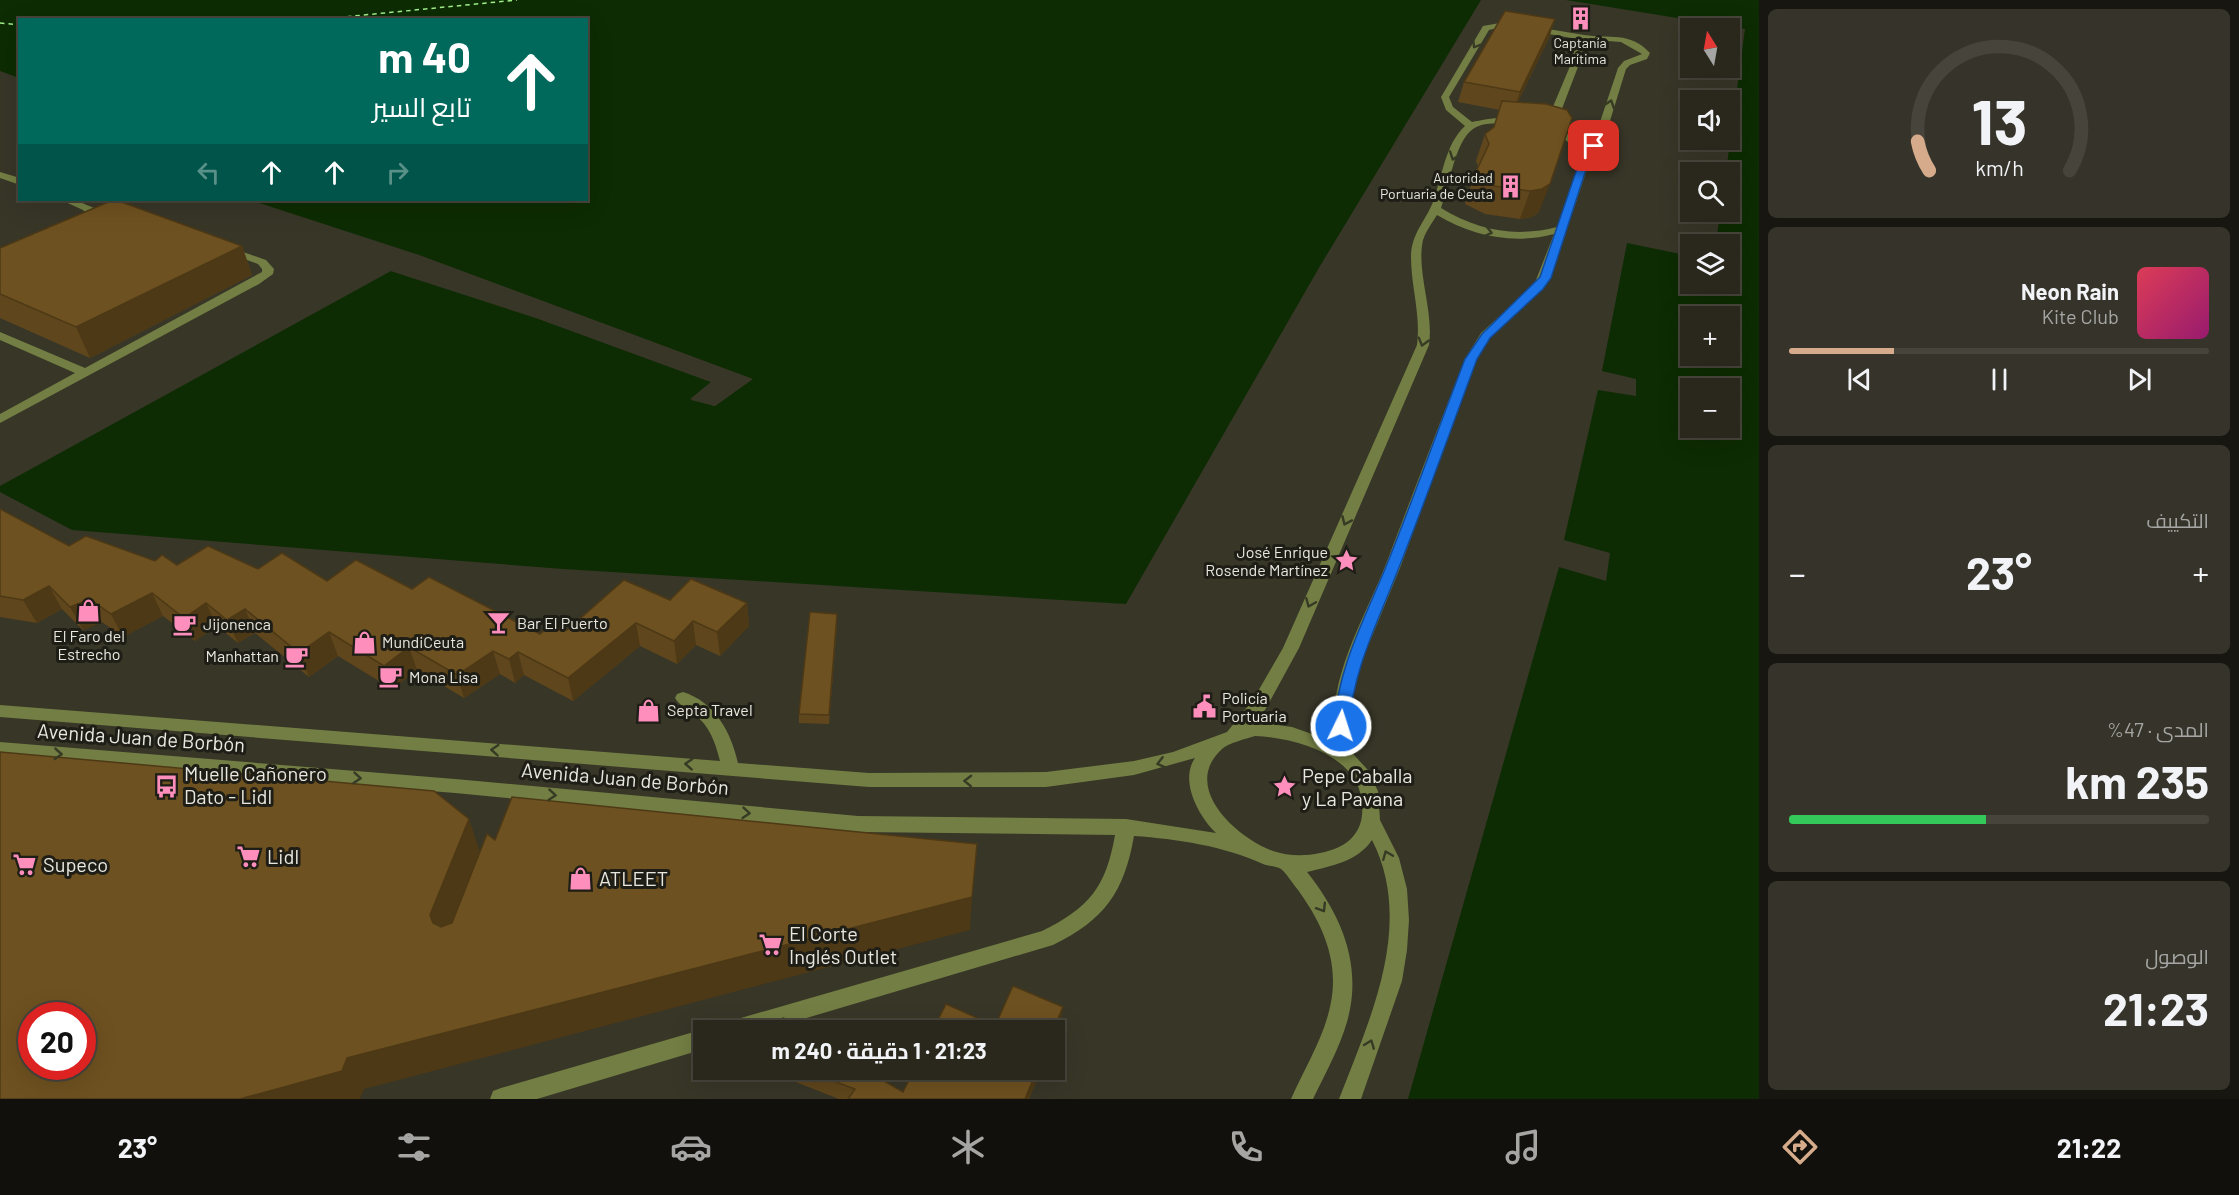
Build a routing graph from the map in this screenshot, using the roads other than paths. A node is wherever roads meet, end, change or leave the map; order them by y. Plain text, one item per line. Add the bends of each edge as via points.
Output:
1 (1586, 38) junction
2 (1471, 126) junction
3 (1540, 126) junction
4 (1586, 157) junction
5 (0, 175) edge
6 (18, 181) edge
7 (69, 201) edge
8 (1435, 209) junction
9 (1562, 229) junction
10 (81, 234) edge
11 (212, 244) edge
12 (0, 336) edge
13 (85, 373) junction
14 (0, 419) edge
15 (683, 698) dead end
16 (0, 711) edge
17 (1236, 732) junction
18 (1216, 743) junction
19 (0, 749) edge
20 (1346, 759) junction
21 (730, 768) junction
22 (515, 792) junction
23 (507, 814) edge
24 (1371, 820) junction
25 (1126, 827) junction
26 (1245, 848) junction
27 (1286, 862) junction
28 (768, 1020) edge
29 (693, 1043) edge
30 (501, 1099) edge
31 (1302, 1099) edge
32 (1350, 1099) edge

1 -> 2 street via 1505,24 1486,28 1445,97 1449,108
1 - 3 street via 1578,41 1577,59
4 -> 1 street via 1600,137 1622,68 1644,57 1646,52 1615,39
2 - 3 street via 1497,122
2 -> 8 street via 1461,135
3 - 4 street via 1579,144
4 - 9 street
5 - 6 street
7 - 10 street via 93,212 93,222
8 -> 9 street via 1460,223 1496,234 1545,235
8 -> 17 street via 1417,244 1427,320 1423,345 1276,677
9 - 20 street via 1545,278 1485,336 1471,359 1351,668 1341,726
11 - 13 street via 262,262 267,274
12 - 13 street
13 - 14 street
15 - 21 street via 706,711 718,728
21 -> 16 street, Avenida Juan de Borbón
17 - 18 street
17 - 20 street via 1292,732 1311,738
18 -> 21 street, Avenida Juan de Borbón via 1180,758 1129,770 993,782 869,780
18 - 26 street via 1204,757 1197,775 1199,794 1215,823
19 -> 22 street, Avenida Juan de Borbón
20 - 24 street via 1367,788
22 - 23 street
22 -> 25 street, Avenida Juan de Borbón via 861,824
24 - 27 street via 1365,837 1333,860 1311,864
32 -> 24 street via 1394,976 1400,934 1398,893 1390,858
25 - 26 street, Avenida Juan de Borbón via 1206,836
25 - 28 street via 1116,874 1107,895 1071,928 1046,939
26 - 27 street
27 -> 31 street via 1310,888 1329,919 1340,954 1343,989 1336,1023
29 - 30 street

